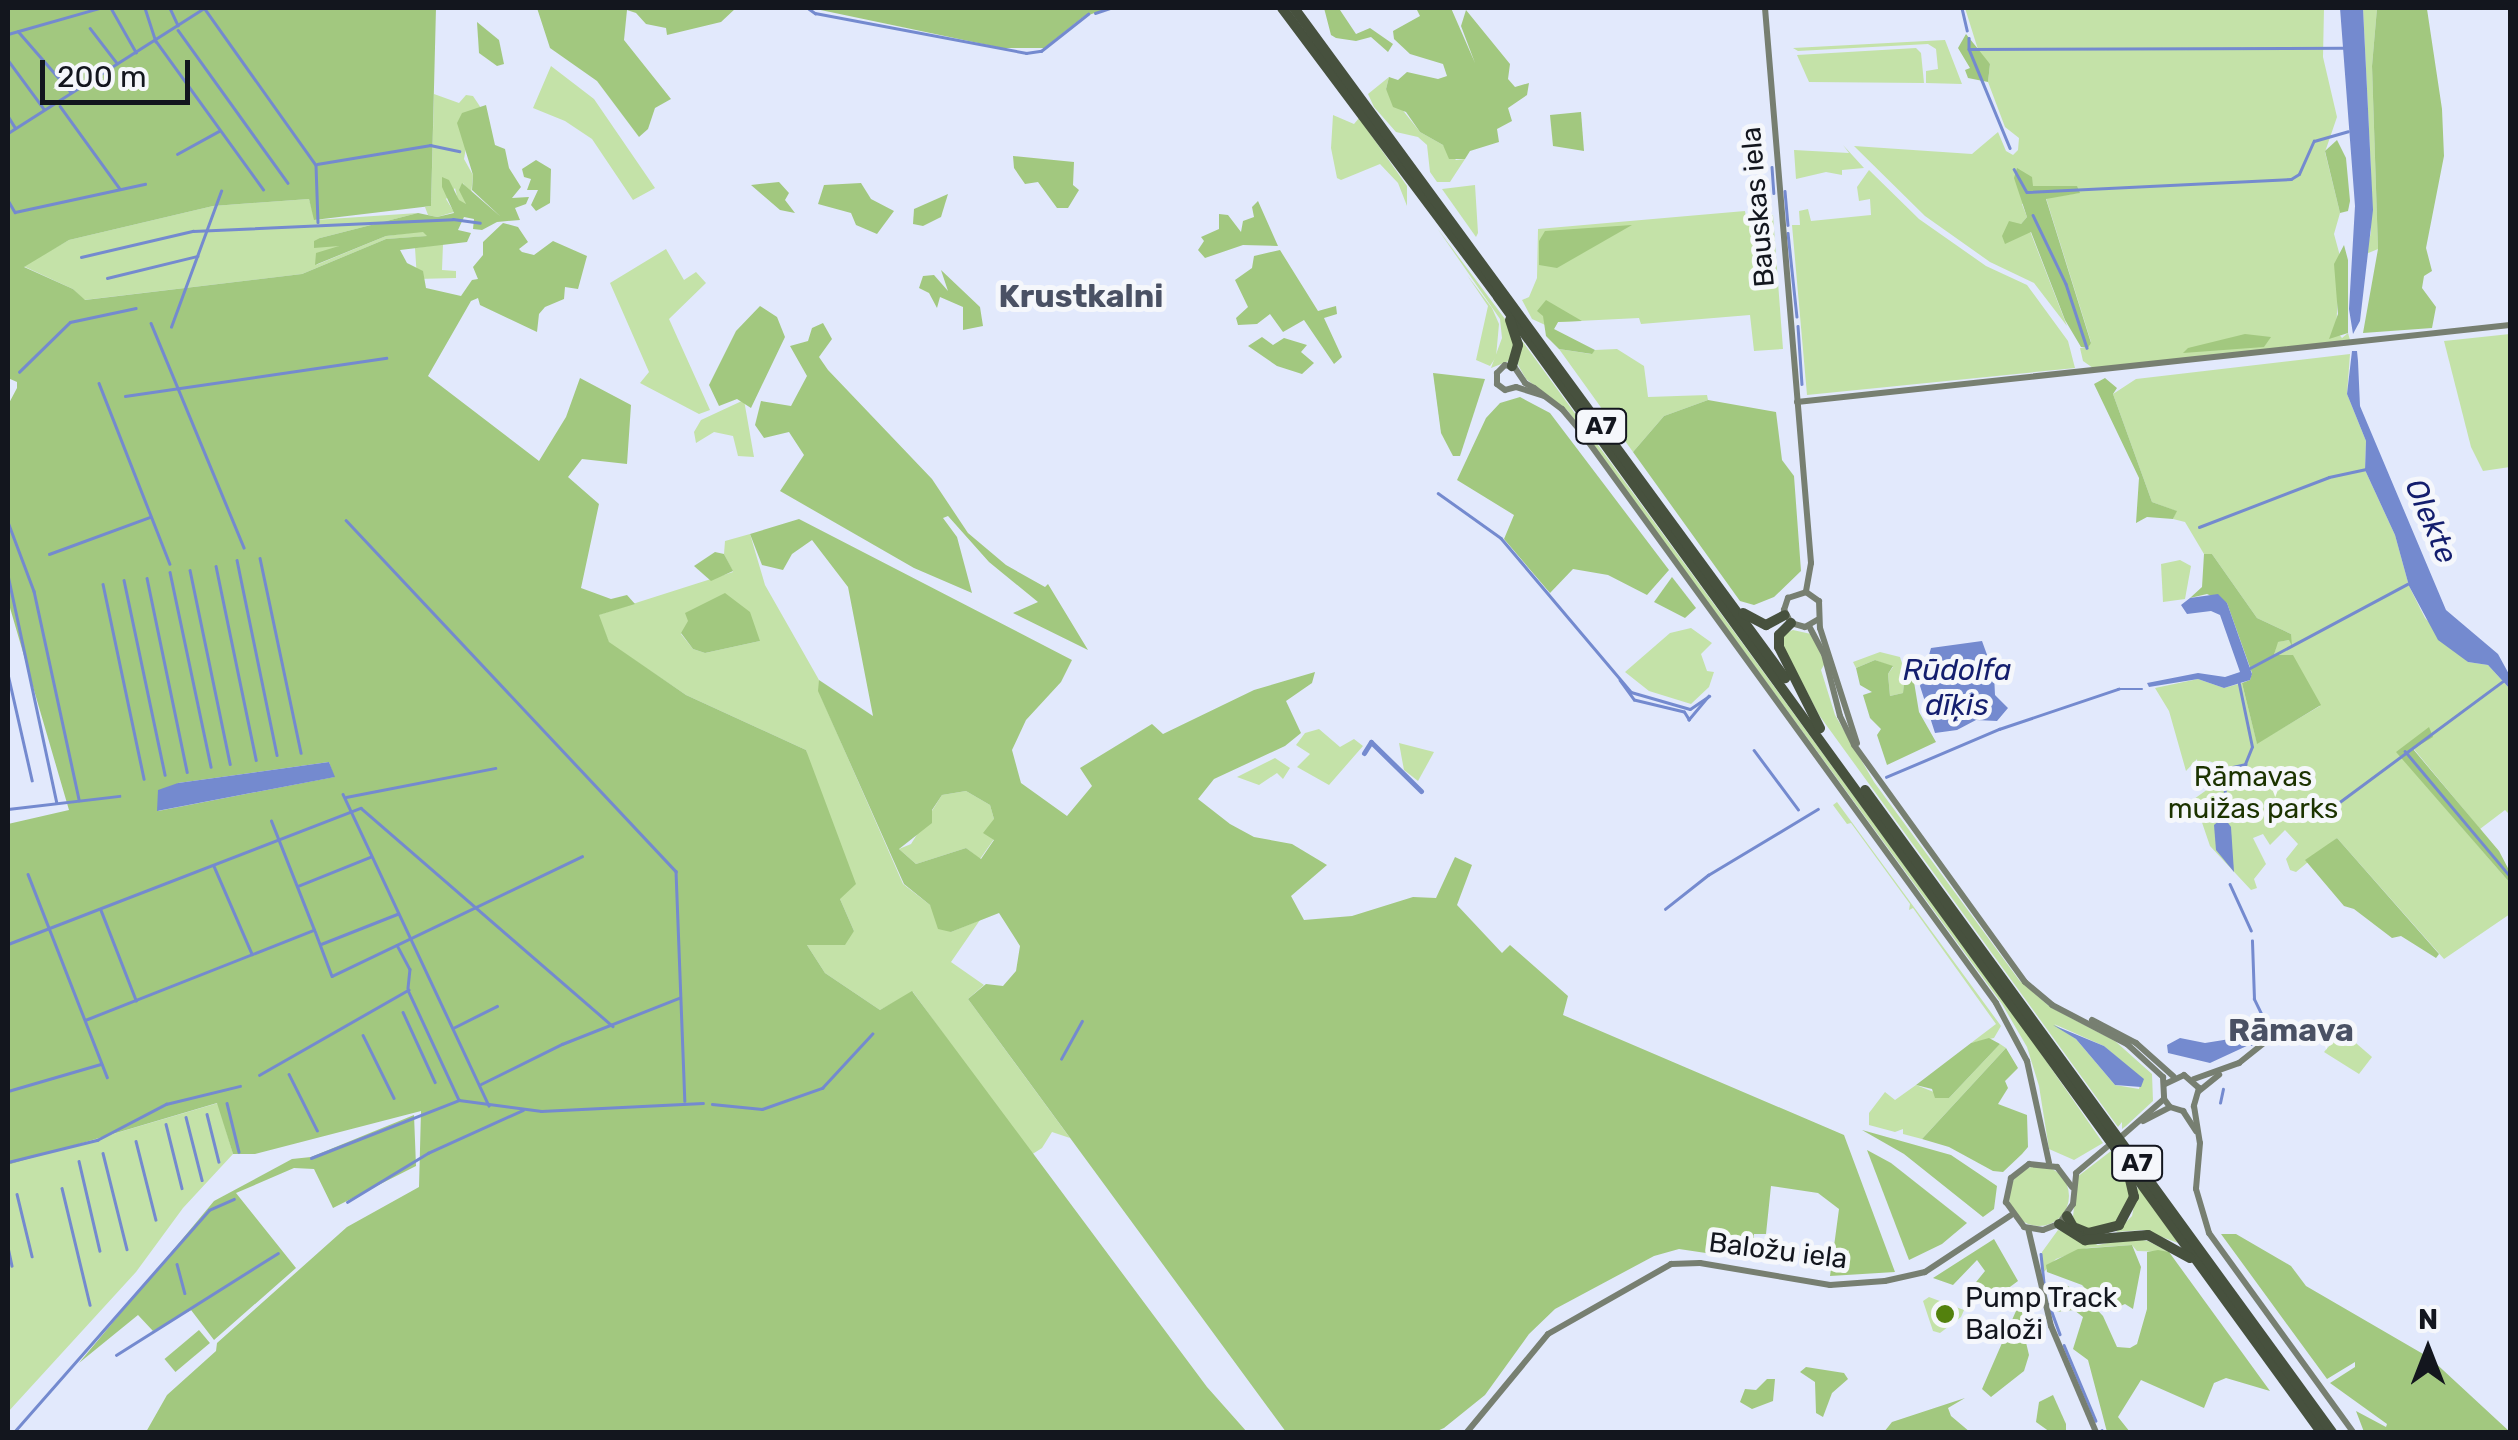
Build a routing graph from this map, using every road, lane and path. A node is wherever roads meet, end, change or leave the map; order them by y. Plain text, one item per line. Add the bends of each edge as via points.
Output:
1 (1282, 8) edge
2 (1764, 8) edge
3 (1292, 11) edge
4 (1498, 297) junction
5 (2510, 325) edge
6 (1512, 366) junction
7 (1520, 377) junction
8 (1516, 387) junction
9 (1544, 396) junction
10 (1797, 402) junction
11 (1806, 592) junction
12 (1725, 596) junction
13 (1788, 619) junction
14 (1818, 620) junction
15 (1808, 626) junction
16 (1804, 703) junction
17 (1861, 756) junction
18 (2076, 1016) junction
19 (2280, 1030) dead end
20 (2224, 1070) junction
21 (2173, 1076) junction
22 (2194, 1080) junction
23 (2165, 1084) junction
24 (2200, 1091) junction
25 (2164, 1100) junction
26 (2194, 1106) junction
27 (2170, 1107) junction
28 (2184, 1111) junction
29 (2142, 1121) junction
30 (2043, 1134) junction
31 (2123, 1135) dead end
32 (2199, 1137) junction
33 (2107, 1146) dead end
34 (2123, 1157) junction
35 (2090, 1161) junction
36 (2035, 1162) junction
37 (2049, 1163) junction
38 (2062, 1171) junction
39 (2072, 1187) junction
40 (2011, 1215) junction
41 (2063, 1220) junction
42 (2028, 1228) junction
43 (2043, 1230) junction
44 (2036, 1250) junction
45 (2206, 1271) junction
46 (1468, 1432) edge
47 (2096, 1432) edge
48 (2321, 1432) edge
49 (2332, 1432) edge
50 (2354, 1432) edge

1 - 3 highway
2 - 10 main road, Bauskas iela
3 - 4 highway, A7
3 - 12 highway, A7 via 1447,212
4 - 6 highway via 1517,337
4 - 34 highway, A7
5 - 10 main road
6 - 7 main road
6 - 8 main road via 1498,369 1495,380 1505,390
7 - 8 main road
7 - 9 main road
8 - 9 main road
9 - 30 main road via 1579,428 2005,1017 2028,1060
10 - 11 main road, Bauskas iela via 1810,562
11 - 13 main road via 1788,598
11 - 14 main road via 1819,601
12 - 13 highway via 1760,624
12 - 16 highway, A7
13 - 15 main road
13 - 16 highway via 1778,648
14 - 15 main road
14 - 17 main road
15 - 17 main road
16 - 49 highway, A7
17 - 18 main road via 2025,982
18 - 21 main road via 2126,1036
18 - 23 main road via 2141,1054
19 - 20 main road
20 - 22 main road
20 - 24 main road
21 - 22 main road
21 - 23 main road
22 - 24 main road
23 - 25 main road
24 - 26 main road
25 - 27 main road
25 - 29 main road
26 - 28 main road
26 - 32 main road
27 - 28 main road
27 - 29 main road
28 - 32 main road
29 - 31 main road
30 - 36 main road
30 - 37 main road
32 - 50 main road via 2196,1189 2205,1225
33 - 35 main road
34 - 41 highway via 2134,1197 2125,1219 2094,1234
34 - 45 highway, A7
35 - 38 main road
35 - 39 main road
36 - 37 main road
36 - 40 main road via 2010,1178
37 - 38 main road
38 - 39 main road
39 - 41 main road
40 - 42 main road
40 - 46 main road, Baložu iela via 1925,1272 1885,1281 1830,1285 1671,1264 1548,1334
41 - 43 main road
41 - 45 highway via 2086,1240 2131,1234 2161,1239
42 - 43 main road
42 - 44 main road
43 - 44 main road
44 - 47 main road via 2051,1326
45 - 48 highway, A7

